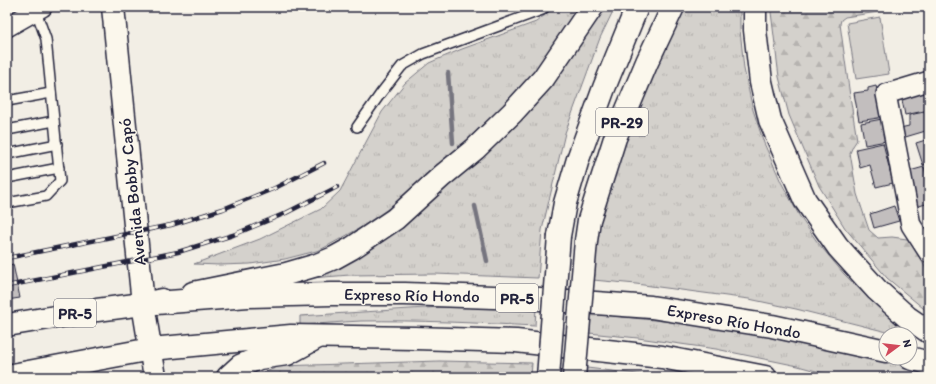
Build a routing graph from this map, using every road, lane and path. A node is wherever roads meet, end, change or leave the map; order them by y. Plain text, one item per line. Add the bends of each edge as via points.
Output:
1 (113, 7) edge
2 (545, 7) edge
3 (592, 7) edge
4 (637, 7) edge
5 (672, 7) edge
6 (755, 7) edge
7 (39, 9) edge
8 (7, 27) edge
9 (929, 81) edge
10 (51, 93) junction
11 (7, 101) edge
12 (54, 121) junction
13 (357, 127) dead end
14 (7, 130) edge
15 (57, 144) junction
16 (7, 154) edge
17 (59, 168) junction
18 (7, 178) edge
19 (7, 203) edge
20 (929, 254) edge
21 (143, 304) junction
22 (7, 325) edge
23 (929, 332) edge
24 (320, 336) junction
25 (151, 348) junction
26 (878, 349) edge
27 (918, 360) edge
28 (929, 363) edge
29 (736, 374) edge
30 (19, 376) edge
31 (155, 377) edge
32 (228, 377) edge
33 (548, 377) edge
34 (574, 377) edge
35 (765, 377) edge

1 - 21 main road, Avenida Bobby Capó
2 - 13 lane via 424,54 402,66
3 - 21 main road via 543,79 512,114 395,219 352,248 317,265 286,274
4 - 33 main road, PR-29, bridge via 604,88 565,203 559,236
5 - 34 main road, PR-29, bridge via 615,138 589,220
6 - 23 main road via 761,82 770,120 805,200 838,247 877,290 907,317
7 - 8 street
7 - 10 lane via 46,39
9 - 20 street via 886,94 911,225
10 - 11 lane
10 - 12 lane
12 - 14 lane
12 - 15 lane
15 - 16 lane
15 - 17 lane
17 - 18 lane
17 - 19 lane via 60,181 46,196
21 - 22 main road, Expreso Río Hondo / PR-5
21 - 25 main road, Avenida Bobby Capó
21 - 26 main road, Expreso Río Hondo / PR-5 via 248,296 332,294 526,298 651,307 772,326
24 - 25 main road via 291,336
24 - 29 main road via 516,341 662,357
24 - 32 main road via 288,354 260,358 240,366
25 - 30 main road
25 - 31 main road, Avenida Bobby Capó
27 - 28 main road
29 - 35 main road

